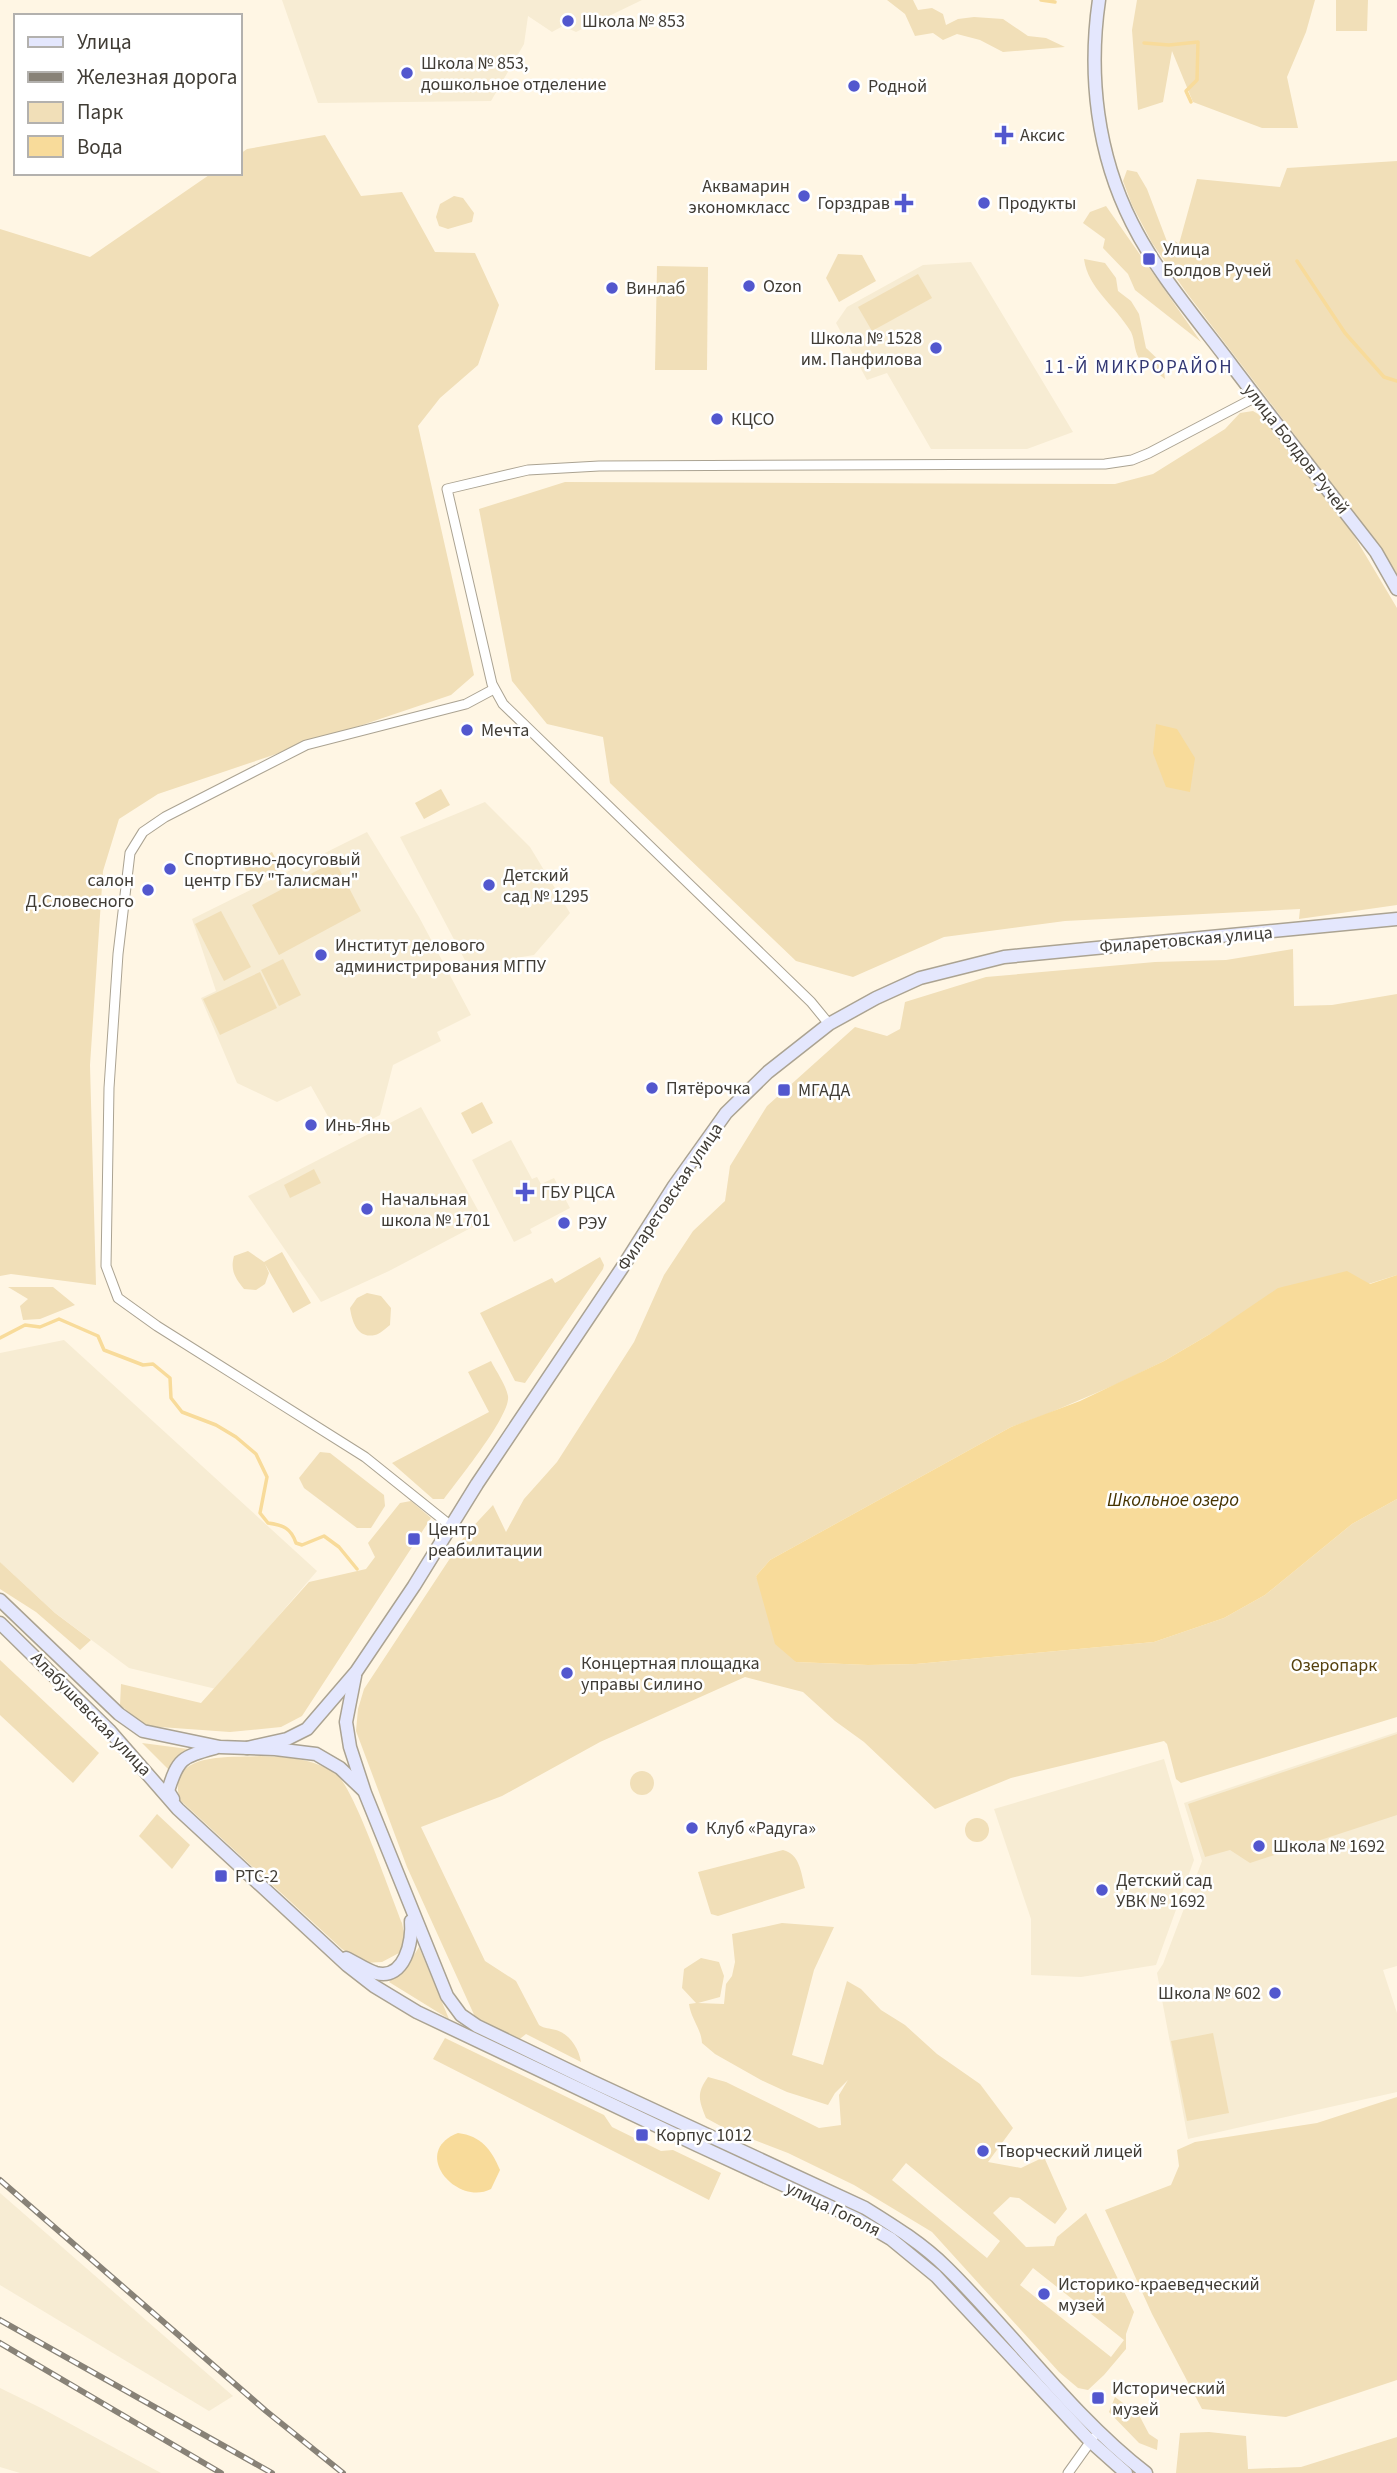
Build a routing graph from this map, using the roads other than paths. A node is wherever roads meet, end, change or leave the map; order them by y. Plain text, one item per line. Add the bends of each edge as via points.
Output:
1 (1099, 0) edge
2 (1256, 397) junction
3 (1397, 589) edge
4 (494, 689) junction
5 (1397, 919) edge
6 (829, 1024) junction
7 (451, 1526) junction
8 (0, 1600) edge
9 (0, 1623) edge
10 (356, 1672) junction
11 (220, 1747) junction
12 (247, 1748) junction
13 (365, 1793) junction
14 (178, 1809) junction
15 (410, 1906) junction
16 (333, 1951) junction
17 (475, 2039) joint
18 (1094, 2436) junction
19 (1068, 2473) edge
20 (1126, 2473) edge
21 (1146, 2473) edge

1 - 2 street, улица Болдов Ручей via 1094,84 1108,159 1124,205 1152,257
2 - 3 street, улица Болдов Ручей via 1376,552
2 - 4 street via 1150,453 1105,464 599,466 528,470 447,489
4 - 6 street via 503,704
4 - 7 street via 466,704 306,745 144,832 130,853 109,1088 106,1266 118,1298 365,1457
5 - 6 street, Филаретовская улица via 1004,957 920,978
6 - 7 street, Филаретовская улица via 726,1113
7 - 10 street, Филаретовская улица
8 - 11 street, Алабушевская улица via 119,1714 143,1731
9 - 14 street, Алабушевская улица via 109,1730
10 - 12 street, Филаретовская улица via 307,1729
10 - 13 street, Филаретовская улица via 346,1722
11 - 12 street, Алабушевская улица
11 - 14 street, Алабушевская улица via 188,1755 175,1768 168,1791
12 - 13 street, Алабушевская улица via 316,1754 340,1768
13 - 15 street, Алабушевская улица
14 - 16 street, Алабушевская улица
15 - 16 street, Алабушевская улица via 410,1948 392,1970 376,1973
15 - 18 street, Алабушевская улица via 447,1996 461,2015 590,2081 865,2208 898,2228 947,2268
16 - 17 street, Алабушевская улица via 374,1986
17 - 18 street, улица Гоголя via 891,2239 936,2276
18 - 19 street
18 - 20 street, улица Гоголя
18 - 21 street, улица Гоголя

